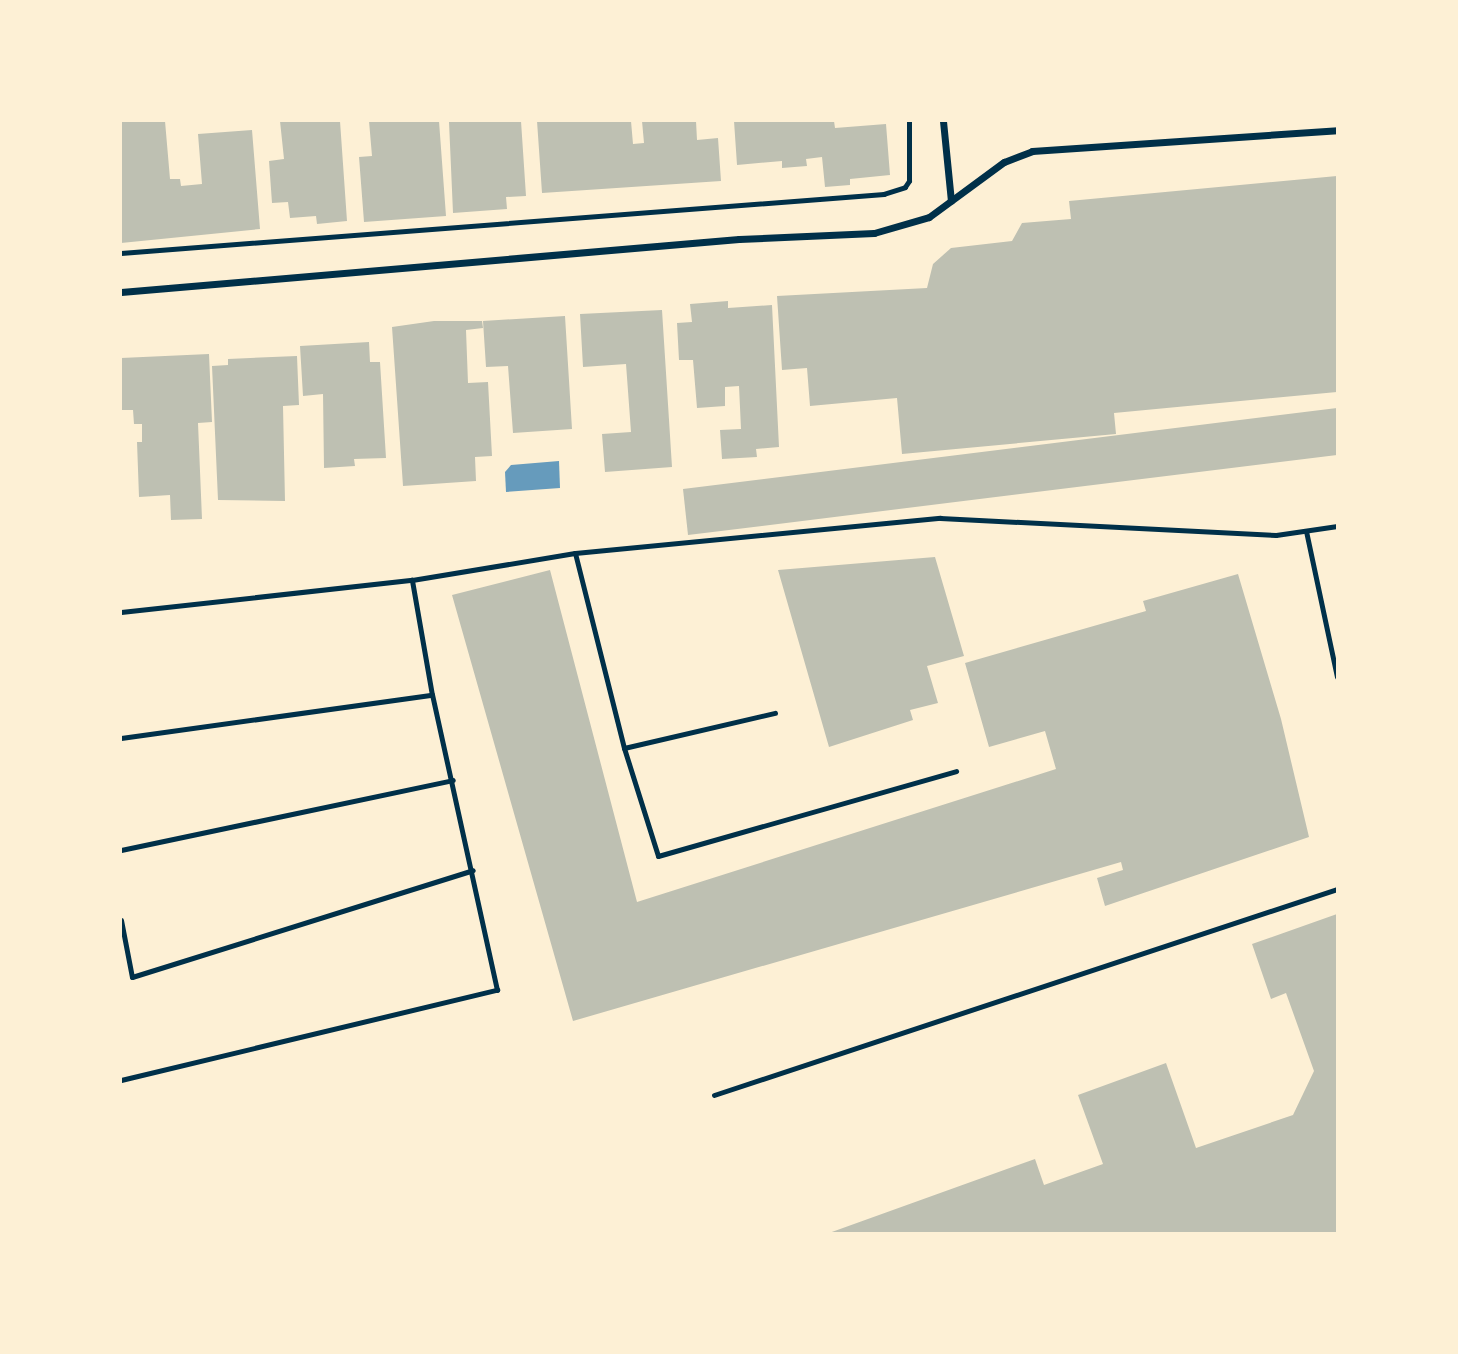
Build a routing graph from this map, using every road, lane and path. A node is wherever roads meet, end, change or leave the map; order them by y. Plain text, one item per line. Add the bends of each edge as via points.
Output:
1 (909, 121) edge
2 (943, 121) edge
3 (1337, 130) edge
4 (951, 201) junction
5 (121, 253) edge
6 (121, 292) edge
7 (1337, 526) edge
8 (1306, 531) junction
9 (575, 552) junction
10 (412, 580) junction
11 (121, 612) edge
12 (1337, 677) edge
13 (432, 695) junction
14 (775, 713) dead end
15 (121, 738) edge
16 (624, 748) junction
17 (956, 771) dead end
18 (453, 780) junction
19 (121, 850) edge
20 (472, 870) junction
21 (1337, 889) edge
22 (121, 920) edge
23 (121, 1080) edge
24 (714, 1095) dead end

1 - 5 path via 909,181 884,194
2 - 4 street
3 - 4 street via 1032,151 1004,162
4 - 6 street via 929,217 874,233 738,239
7 - 8 lane
8 - 9 lane via 1276,535 940,518
8 - 12 lane
9 - 10 lane
9 - 16 lane
10 - 11 lane
10 - 13 lane
13 - 15 lane
13 - 18 lane
14 - 16 lane
16 - 17 lane via 658,856
18 - 19 lane
18 - 20 lane
20 - 22 lane via 132,977
20 - 23 lane via 497,990
21 - 24 lane

